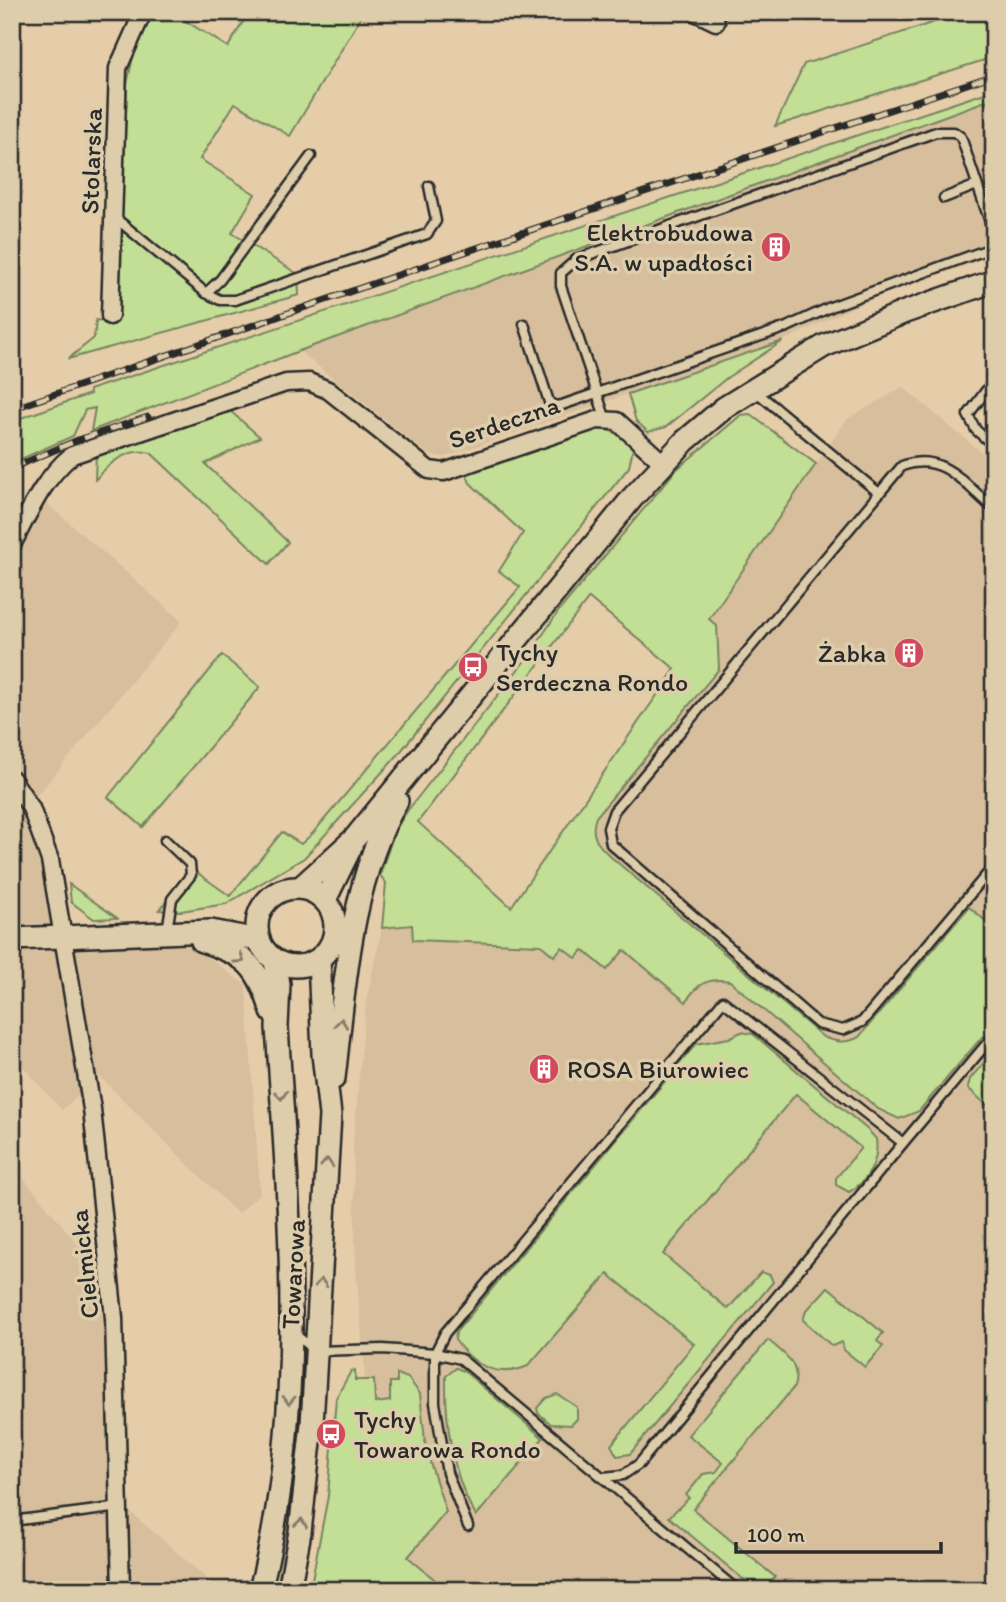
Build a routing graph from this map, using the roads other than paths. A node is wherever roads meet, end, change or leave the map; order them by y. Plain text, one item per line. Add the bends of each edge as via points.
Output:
1 (143, 12) edge
2 (695, 12) edge
3 (716, 22) dead end
4 (311, 156) dead end
5 (977, 185) junction
6 (429, 186) dead end
7 (944, 198) dead end
8 (113, 216) junction
9 (994, 234) edge
10 (994, 247) edge
11 (994, 281) edge
12 (206, 293) junction
13 (110, 316) dead end
14 (524, 324) dead end
15 (994, 380) edge
16 (752, 389) junction
17 (597, 393) junction
18 (606, 420) junction
19 (994, 446) edge
20 (663, 463) junction
21 (879, 493) junction
22 (994, 509) edge
23 (12, 545) edge
24 (425, 752) junction
25 (12, 779) edge
26 (355, 838) junction
27 (165, 840) dead end
28 (994, 866) edge
29 (300, 888) junction
30 (325, 900) junction
31 (259, 913) junction
32 (211, 931) junction
33 (172, 933) junction
34 (65, 937) junction
35 (12, 939) edge
36 (259, 940) junction
37 (319, 959) junction
38 (275, 961) junction
39 (278, 1027) junction
40 (994, 1035) edge
41 (330, 1115) junction
42 (904, 1143) junction
43 (292, 1332) junction
44 (317, 1351) junction
45 (435, 1353) junction
46 (603, 1477) junction
47 (120, 1507) junction
48 (12, 1521) edge
49 (468, 1526) dead end
50 (121, 1590) edge
51 (260, 1590) edge
52 (289, 1590) edge
53 (737, 1590) edge

1 - 8 street, Stolarska via 118,68
2 - 3 street
4 - 12 lane
5 - 7 lane
5 - 9 lane
5 - 17 lane via 961,137 954,132 936,132 577,259 561,273 561,286
6 - 12 lane via 436,220 427,234 235,300 220,300
8 - 12 lane
8 - 13 street, Stolarska
10 - 17 lane via 787,327
11 - 16 street via 824,346
14 - 17 lane via 549,402 562,405
15 - 19 lane via 968,415 976,430
16 - 20 street
16 - 21 lane
17 - 18 lane
18 - 20 street via 617,421
18 - 23 street, Serdeczna via 444,472 429,470 328,390 309,382 286,383 72,456 41,489
20 - 24 street
21 - 22 lane via 902,466 919,460 940,464
21 - 28 lane via 614,811 608,828 611,844 818,1024 843,1030 862,1022
24 - 26 street
41 -> 24 street via 363,882 388,817
25 - 34 street, Cielmicka via 31,808 50,860
26 - 29 street
26 - 30 street
27 - 33 lane via 191,864 191,875 173,899
29 - 30 street
29 - 31 street via 280,891
30 - 37 street via 332,909 336,931
31 - 32 street
31 - 36 street
32 - 33 street
32 - 36 street
33 - 34 street
33 -> 39 street via 225,948 245,960 259,975
34 - 35 street
34 - 47 street, Cielmicka via 92,1109 110,1273
36 - 38 street
37 - 38 street via 293,967
37 - 41 street, Towarowa
38 - 39 street, Towarowa
39 -> 43 street, Towarowa
40 - 42 lane
44 -> 41 street, Towarowa
42 - 45 lane via 723,1001 444,1333
42 - 46 lane via 639,1464 624,1475
43 - 44 lane
43 -> 51 street, Towarowa via 289,1422
44 - 45 lane
52 -> 44 street, Towarowa via 306,1487
45 - 46 lane via 461,1359
45 - 49 lane via 435,1403 447,1473
46 - 53 lane
47 - 48 lane
47 - 50 street, Cielmicka

